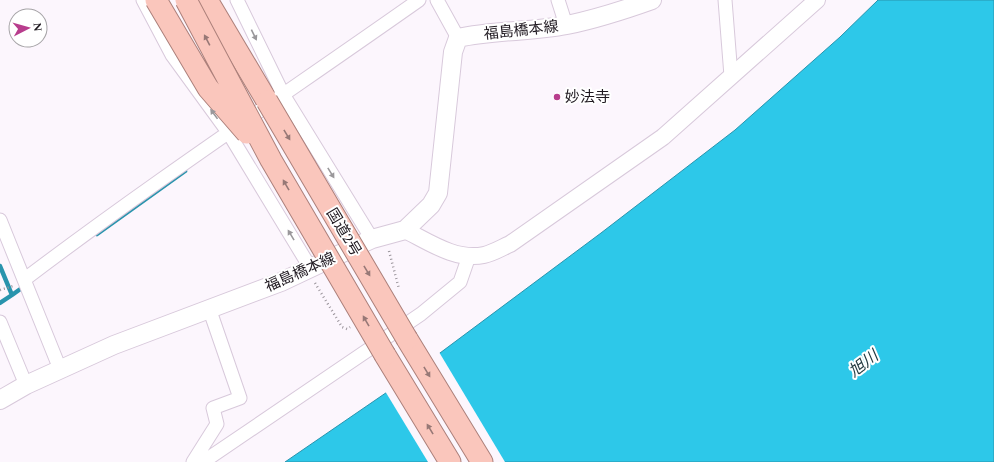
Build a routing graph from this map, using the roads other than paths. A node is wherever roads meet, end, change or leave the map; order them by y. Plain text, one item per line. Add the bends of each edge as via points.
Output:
1 (143, 0) edge
2 (156, 0) edge
3 (186, 0) edge
4 (207, 0) edge
5 (224, 0) edge
6 (237, 0) edge
7 (419, 0) edge
8 (437, 0) edge
9 (558, 0) edge
10 (652, 0) edge
11 (725, 0) edge
12 (817, 0) edge
13 (566, 25) junction
14 (458, 38) junction
15 (731, 76) junction
16 (275, 99) junction
17 (228, 132) junction
18 (271, 160) junction
19 (0, 220) edge
20 (405, 230) junction
21 (372, 239) junction
22 (469, 256) junction
23 (311, 269) junction
24 (23, 284) junction
25 (209, 308) junction
26 (0, 322) edge
27 (60, 369) junction
28 (26, 385) junction
29 (0, 400) edge
30 (193, 462) edge
31 (203, 462) edge
32 (450, 462) edge
33 (482, 462) edge

17 -> 1 street via 172,55
2 - 18 highway, bridge via 208,88
18 -> 3 highway, 国道2号, bridge
4 - 16 highway, 国道2号
5 - 16 highway
6 -> 16 street
7 - 16 street
8 - 14 street
9 - 13 street
10 - 13 main road, 福島橋本線 via 619,12
11 - 15 street
12 - 15 street
13 - 14 main road, 福島橋本線
14 - 20 main road, 福島橋本線 via 453,52 438,193 431,205
15 - 22 street via 663,137 510,244 484,255
16 - 17 street
16 -> 21 street
16 -> 33 highway, 国道2号, bridge
23 -> 17 street
17 - 24 street via 114,212
32 -> 18 highway, 国道2号, bridge
19 - 24 street
20 - 21 main road, 福島橋本線
20 - 22 street via 448,252
21 - 23 main road, 福島橋本線
22 - 31 street via 460,282 421,314
23 - 25 main road, 福島橋本線
24 - 27 street
25 - 27 main road, 福島橋本線
25 - 30 street via 240,398 213,408 217,424
26 - 28 street
27 - 28 main road, 福島橋本線
28 - 29 main road, 福島橋本線

